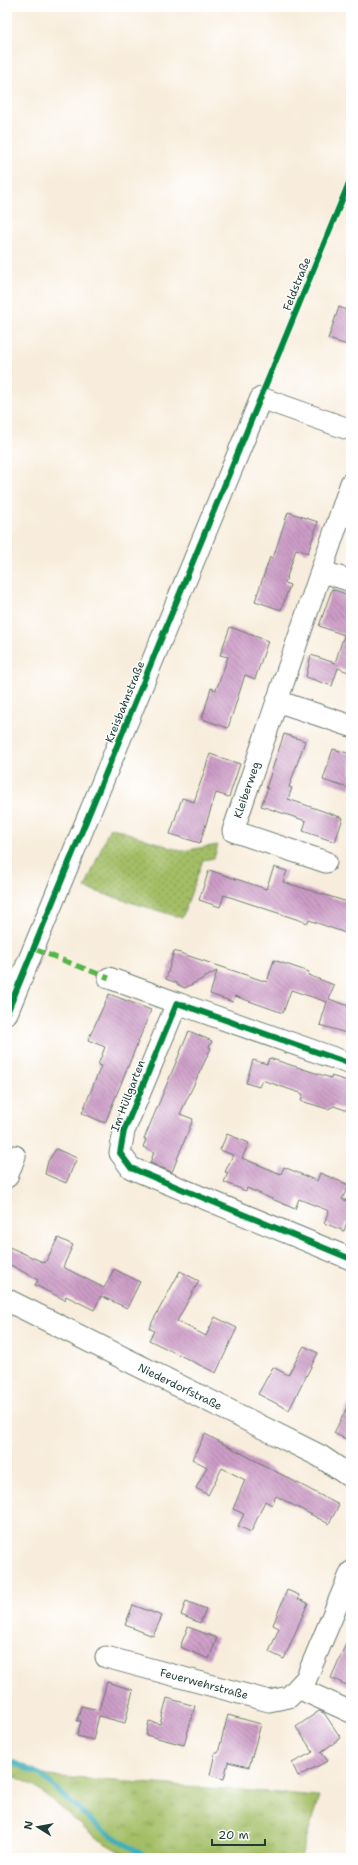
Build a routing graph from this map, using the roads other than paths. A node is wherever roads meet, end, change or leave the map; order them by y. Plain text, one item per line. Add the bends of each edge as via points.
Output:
1 (351, 430) edge
2 (351, 483) edge
3 (321, 571) junction
4 (351, 581) edge
5 (277, 701) junction
6 (351, 726) edge
7 (326, 862) dead end
8 (109, 978) dead end
9 (177, 1003) junction
10 (7, 1013) edge
11 (351, 1064) edge
12 (15, 1156) dead end
13 (7, 1178) edge
14 (351, 1259) edge
15 (7, 1300) edge
16 (351, 1477) edge
17 (351, 1572) edge
18 (106, 1657) dead end
19 (298, 1688) junction
20 (351, 1712) edge

1 - 10 street, Kreisbahnstraße via 261,398
2 - 3 street, Kleiberweg
3 - 4 street
3 - 5 street, Kleiberweg
5 - 6 street
5 - 7 street, Kleiberweg via 233,831
8 - 9 street
9 - 11 street
9 - 14 street, Im Hüllgarten via 124,1131 120,1153 131,1168
12 - 13 street
15 - 16 main road, Niederdorfstraße via 320,1456
17 - 19 street, Feuerwehrstraße via 306,1679
18 - 19 street, Feuerwehrstraße via 269,1701 289,1697
19 - 20 street

